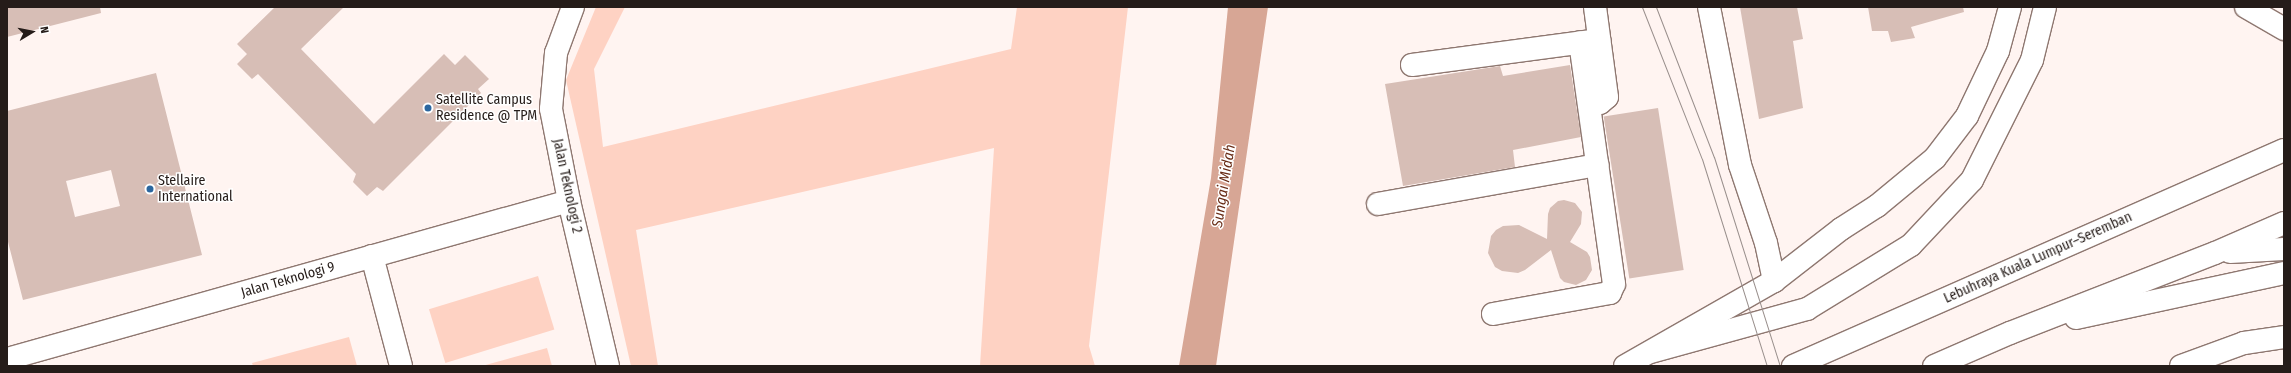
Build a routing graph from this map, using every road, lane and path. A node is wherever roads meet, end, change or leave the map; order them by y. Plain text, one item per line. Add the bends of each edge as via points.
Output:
1 (573, 7) edge
2 (1595, 7) edge
3 (1709, 7) edge
4 (2010, 7) edge
5 (2045, 7) edge
6 (2246, 7) edge
7 (2284, 29) edge
8 (1590, 41) junction
9 (1412, 65) dead end
10 (2284, 150) edge
11 (1598, 165) junction
12 (570, 201) junction
13 (1378, 204) dead end
14 (2284, 223) edge
15 (2284, 249) edge
16 (2215, 253) junction
17 (372, 256) junction
18 (2284, 273) edge
19 (1774, 281) junction
20 (1493, 314) dead end
21 (2010, 333) junction
22 (2284, 337) edge
23 (1651, 352) junction
24 (7, 359) edge
25 (401, 366) edge
26 (608, 366) edge
27 (1625, 366) edge
28 (1793, 366) edge
29 (1934, 366) edge
30 (2181, 366) edge

1 - 12 main road, Jalan Teknologi 2 via 556,53 551,109
2 - 8 main road
3 - 19 main road via 1740,164 1766,243
4 - 19 main road via 1998,51 1967,116 1934,158 1877,206 1841,229
5 - 23 main road via 2032,60 1972,180 1912,244 1807,309
6 - 7 main road
8 - 9 main road
8 - 11 main road via 1607,97 1600,102 1589,104
10 - 28 main road, Lebuhraya Kuala Lumpur–Seremban
11 - 13 main road
11 - 20 main road via 1614,275 1610,293
12 - 17 main road, Jalan Teknologi 9
12 - 26 main road, Jalan Teknologi 2
14 - 16 main road
15 - 16 main road
16 - 21 main road
17 - 24 main road, Jalan Teknologi 9
17 - 25 main road
18 - 21 main road
19 - 23 main road
21 - 29 main road
22 - 30 main road via 2244,343
23 - 27 main road

